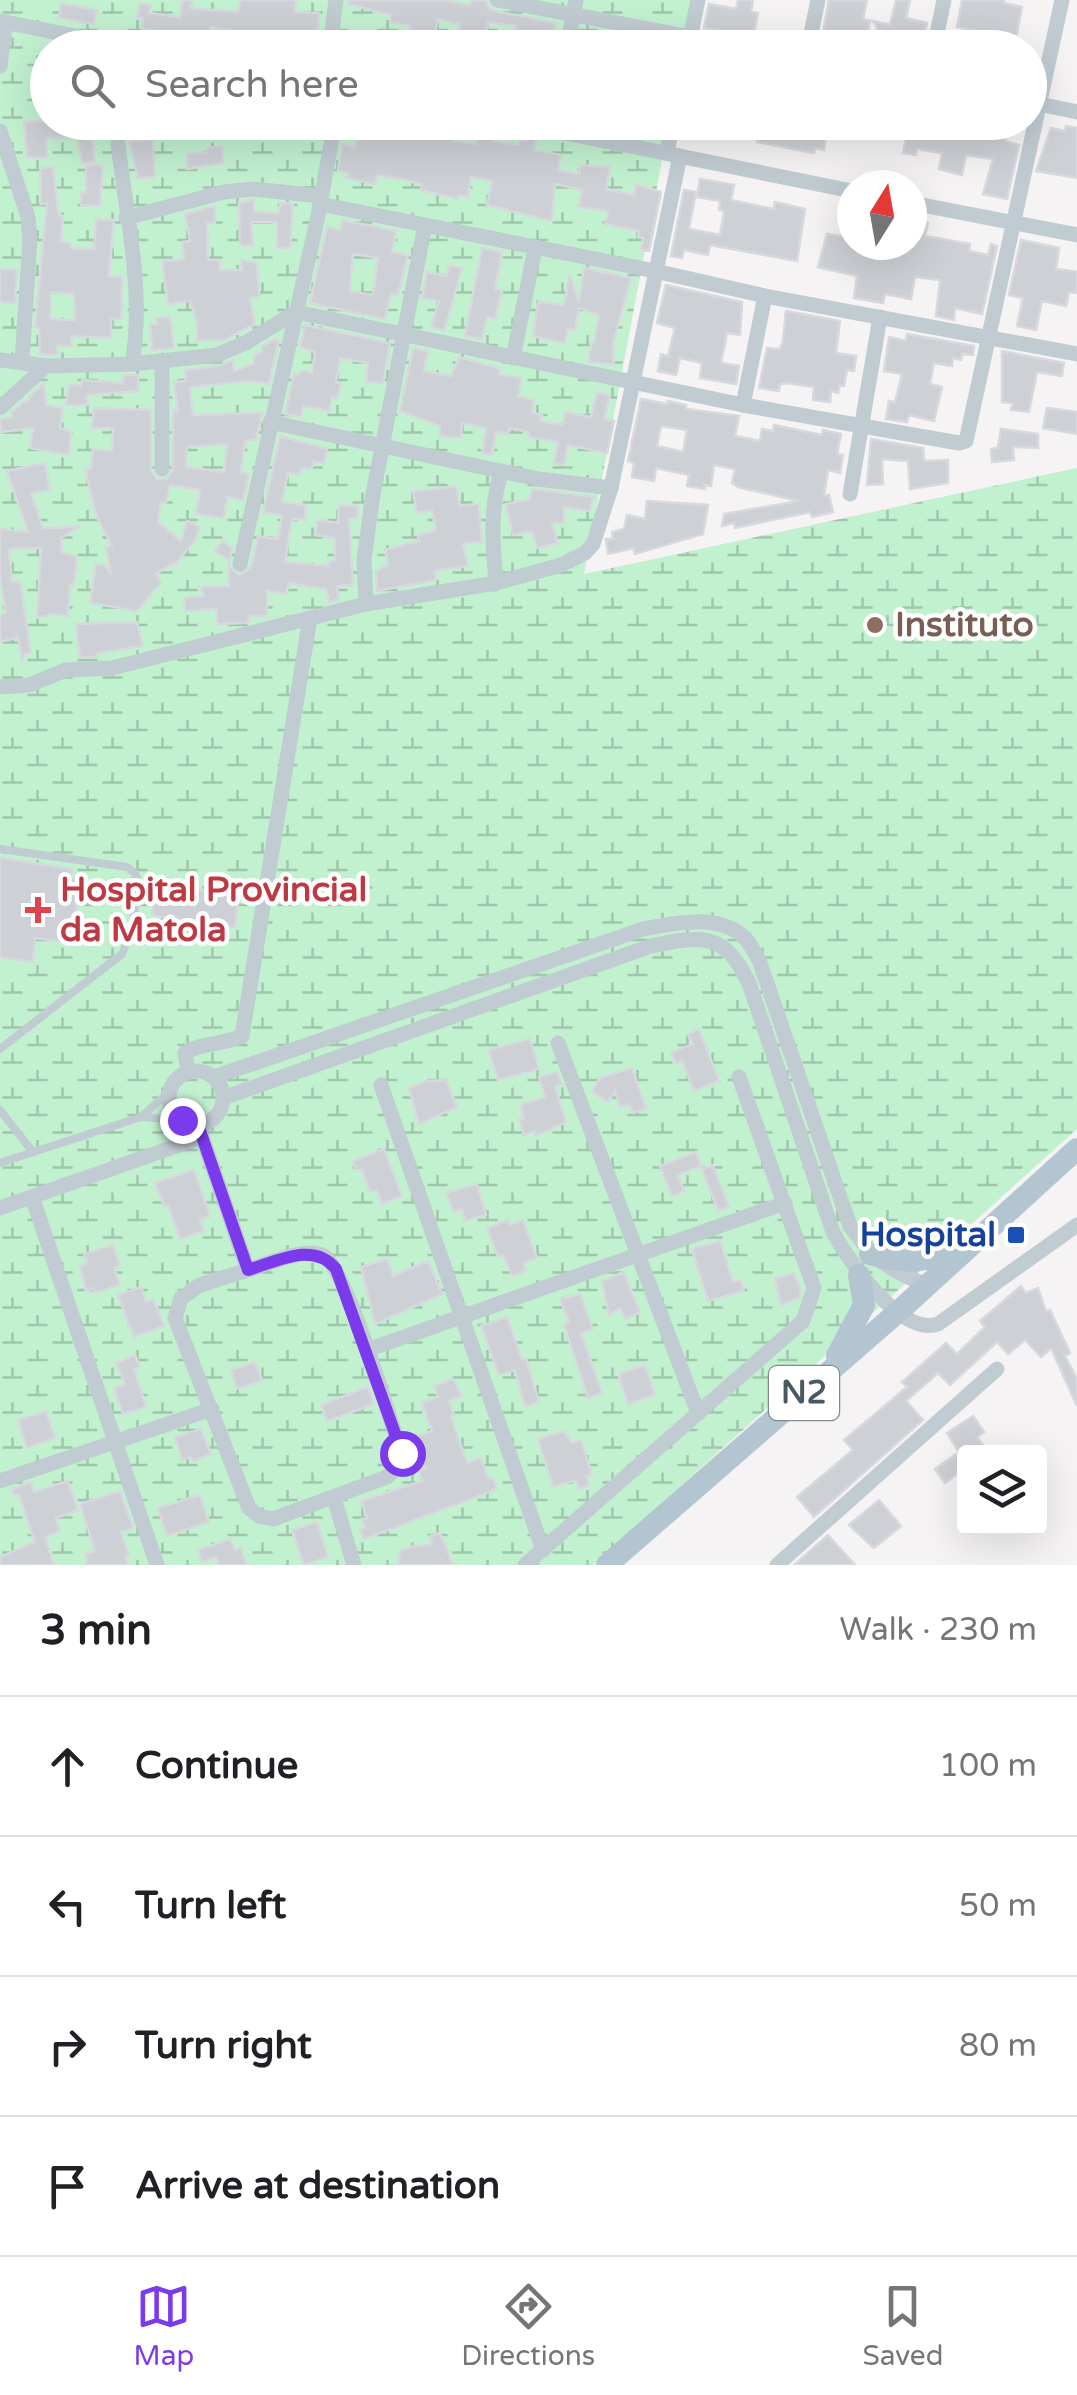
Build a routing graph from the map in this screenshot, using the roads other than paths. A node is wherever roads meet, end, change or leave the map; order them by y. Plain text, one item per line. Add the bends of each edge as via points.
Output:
1 (336, 0) edge
2 (498, 0) edge
3 (698, 0) edge
4 (818, 0) edge
5 (944, 0) edge
6 (1062, 0) edge
7 (575, 7) edge
8 (3, 21) edge
9 (47, 30) edge
10 (332, 30) edge
11 (650, 30) edge
12 (692, 30) edge
13 (812, 30) edge
14 (938, 30) edge
15 (1047, 60) edge
16 (0, 66) edge
17 (1047, 106) edge
18 (1077, 112) edge
19 (0, 131) edge
20 (332, 140) edge
21 (612, 140) edge
22 (673, 140) edge
23 (1029, 140) edge
24 (118, 144) dead end
25 (673, 154) junction
26 (837, 188) edge
27 (321, 200) junction
28 (927, 206) edge
29 (126, 218) junction
30 (1014, 224) junction
31 (426, 225) junction
32 (1077, 236) edge
33 (535, 249) junction
34 (655, 270) junction
35 (765, 296) junction
36 (296, 312) junction
37 (880, 317) junction
38 (402, 336) junction
39 (990, 337) junction
40 (1077, 354) edge
41 (513, 358) junction
42 (0, 360) edge
43 (22, 360) junction
44 (162, 361) junction
45 (132, 364) junction
46 (46, 366) junction
47 (631, 382) junction
48 (743, 405) junction
49 (0, 408) edge
50 (270, 422) junction
51 (862, 426) junction
52 (382, 444) junction
53 (162, 469) dead end
54 (502, 472) junction
55 (611, 488) junction
56 (850, 494) dead end
57 (240, 564) dead end
58 (496, 583) junction
59 (366, 604) junction
60 (310, 618) junction
61 (0, 686) edge
62 (0, 849) edge
63 (558, 1043) dead end
64 (0, 1049) edge
65 (188, 1072) junction
66 (740, 1077) dead end
67 (214, 1078) junction
68 (381, 1084) dead end
69 (170, 1091) junction
70 (223, 1098) junction
71 (0, 1110) edge
72 (141, 1117) junction
73 (194, 1127) junction
74 (1077, 1149) edge
75 (32, 1151) junction
76 (0, 1163) edge
77 (32, 1197) junction
78 (785, 1202) junction
79 (0, 1208) edge
80 (1077, 1225) edge
81 (975, 1242) junction
82 (640, 1254) junction
83 (865, 1264) junction
84 (248, 1270) junction
85 (927, 1285) junction
86 (900, 1311) junction
87 (464, 1317) junction
88 (367, 1350) junction
89 (997, 1369) dead end
90 (824, 1376) junction
91 (212, 1409) junction
92 (698, 1413) junction
93 (114, 1442) junction
94 (0, 1481) edge
95 (334, 1498) junction
96 (543, 1550) junction
97 (157, 1565) edge
98 (354, 1565) edge
99 (525, 1565) edge
100 (606, 1565) edge
101 (777, 1565) edge

1 - 10 street
2 - 7 street
3 - 12 street
4 - 13 street
5 - 14 street
6 - 15 street
7 - 11 street
8 - 9 street
8 - 16 street
17 - 18 street
19 - 43 street via 28,217
20 - 27 street
21 - 25 street
22 - 25 street
23 - 30 street
24 - 29 street
25 - 26 street
25 - 34 street
27 - 29 street via 238,190
27 - 31 street
27 - 36 street
28 - 30 street
29 - 45 street via 138,330
30 - 32 street
30 - 39 street
31 - 33 street
31 - 38 street
33 - 34 street
33 - 41 street
34 - 35 street
34 - 47 street
35 - 37 street
35 - 48 street
36 - 38 street
36 - 44 street via 233,350
36 - 50 street
37 - 39 street
37 - 51 street
38 - 41 street
38 - 52 street
39 - 40 street
39 - 51 street via 966,441
41 - 47 street
42 - 43 street
43 - 46 street
44 - 45 street
44 - 53 street
45 - 46 street
46 - 49 street
47 - 48 street
47 - 55 street
48 - 51 street
50 - 52 street
50 - 57 street
51 - 56 street
52 - 54 street
52 - 59 street via 364,560
54 - 55 street
54 - 58 street via 492,521
55 - 58 street via 596,538 584,553
58 - 59 street
59 - 60 street
60 - 61 street via 112,668 66,670 29,685
60 - 65 street via 242,1036 191,1048
62 - 64 lane via 127,867 137,879 133,928 122,954
63 - 82 street
65 - 67 street
65 - 69 street
66 - 78 street
67 - 70 street
67 - 83 street via 643,930 686,920 718,925 744,937 759,960
68 - 87 street
69 - 72 lane
69 - 73 street via 171,1108
70 - 73 street via 213,1119
70 - 83 street via 651,946 693,937 736,956 833,1232
71 - 75 lane
72 - 73 lane
72 - 75 lane
73 - 77 street
73 - 84 street
74 - 81 main road, N2
75 - 76 lane
77 - 79 street
77 - 93 street
78 - 82 street
78 - 92 street via 814,1288 810,1306 803,1320
80 - 86 street via 938,1324 919,1324
81 - 83 main road via 913,1264
81 - 85 main road, N2
82 - 87 street
82 - 92 street
83 - 85 street
83 - 86 street
83 - 90 main road via 860,1315
84 - 88 street via 310,1252 327,1257
84 - 91 street via 181,1298 175,1318
85 - 86 main road, N2
86 - 90 main road, N2
87 - 88 street
87 - 96 street
88 - 95 street via 402,1453 387,1477
89 - 101 street
90 - 100 main road, N2
91 - 93 street
91 - 95 street via 249,1508 273,1519
92 - 96 street
93 - 94 street
93 - 97 street
95 - 98 street
96 - 99 street

